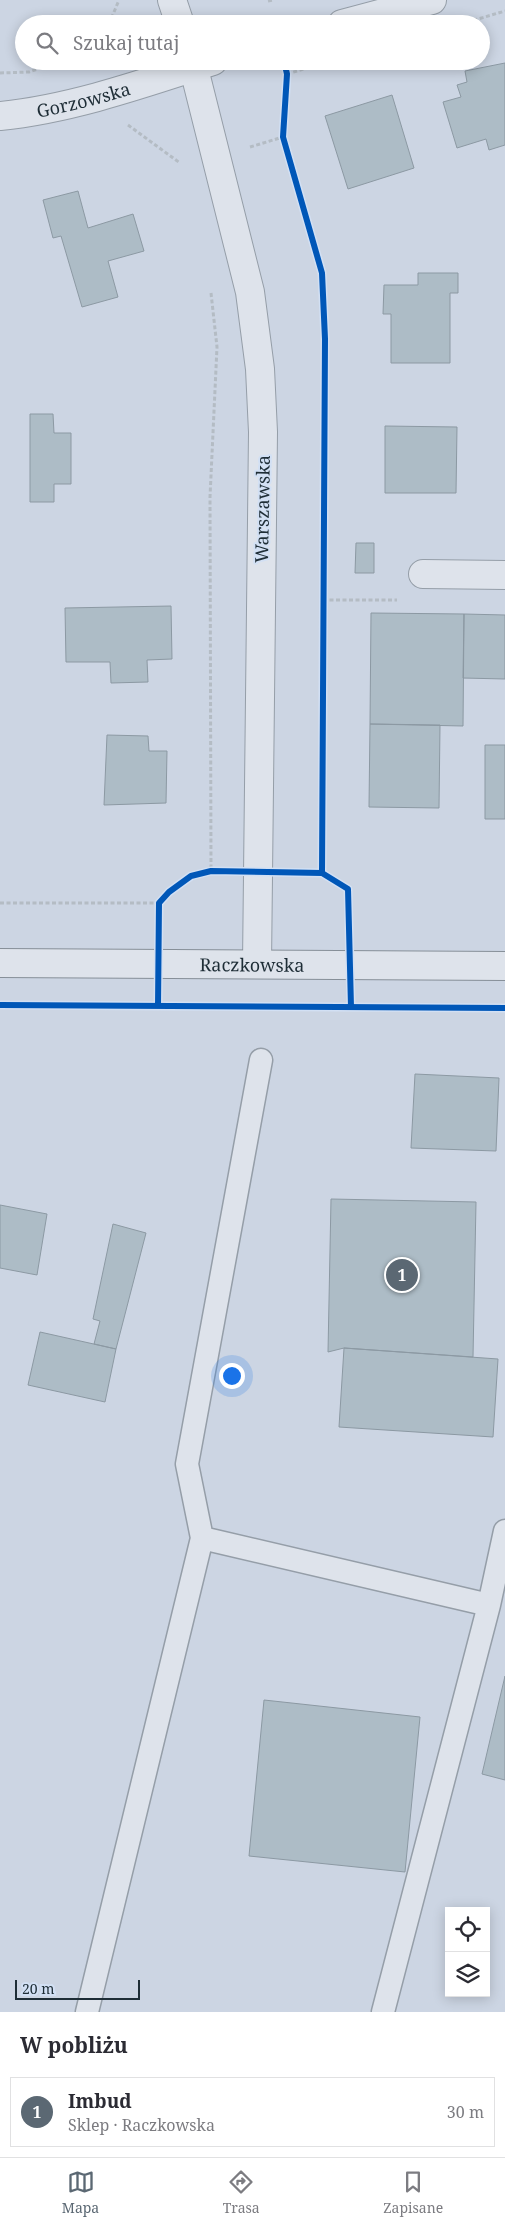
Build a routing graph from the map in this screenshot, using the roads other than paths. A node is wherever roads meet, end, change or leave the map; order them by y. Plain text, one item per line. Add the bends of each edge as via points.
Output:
1 (172, 0) edge
2 (432, 0) edge
3 (177, 15) edge
4 (376, 15) edge
5 (177, 70) edge
6 (202, 70) edge
7 (0, 116) edge
8 (423, 574) dead end
9 (505, 575) edge
10 (0, 963) edge
11 (257, 964) junction
12 (505, 966) edge
13 (261, 1060) dead end
14 (505, 1531) edge
15 (202, 1538) junction
16 (489, 1605) junction
17 (87, 2012) edge
18 (383, 2012) edge

1 - 3 street
2 - 4 street
5 - 7 street, Gorzowska via 32,113
6 - 11 street, Warszawska via 250,292 260,369 263,432
8 - 9 street
10 - 11 street, Raczkowska
11 - 12 street, Raczkowska
13 - 15 lane via 187,1464
14 - 16 lane
15 - 16 lane
15 - 17 lane
16 - 18 lane

